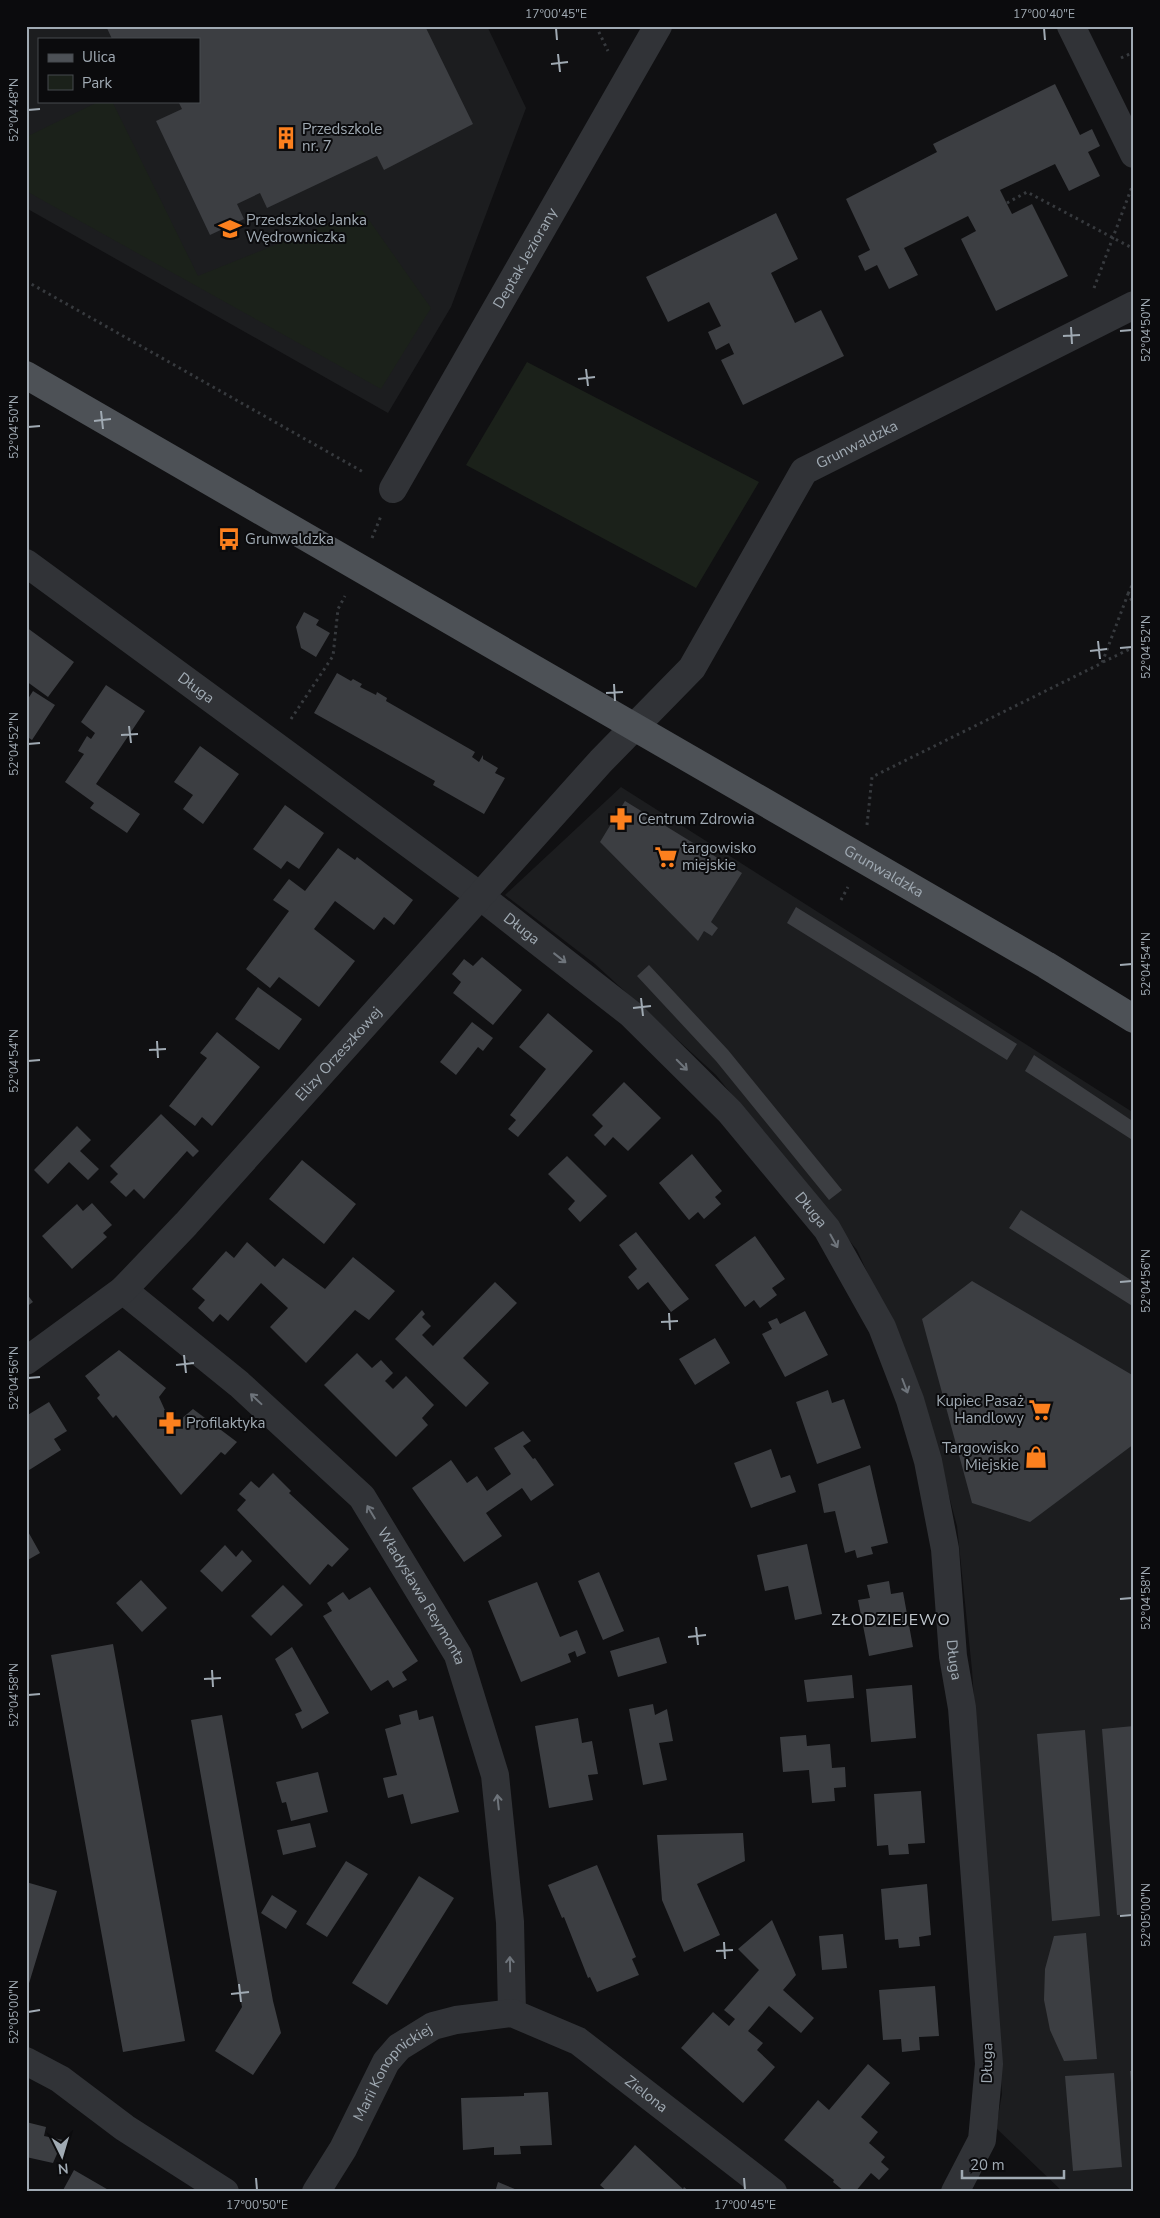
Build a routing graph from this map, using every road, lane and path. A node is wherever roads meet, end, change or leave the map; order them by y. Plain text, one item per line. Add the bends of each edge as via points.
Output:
1 (658, 26) edge
2 (1071, 26) edge
3 (1134, 154) edge
4 (1134, 181) edge
5 (1007, 203) dead end
6 (1112, 240) junction
7 (1134, 249) edge
8 (26, 281) edge
9 (1134, 305) edge
10 (1078, 333) junction
11 (26, 375) edge
12 (393, 489) junction
13 (26, 563) edge
14 (359, 568) junction
15 (1134, 581) edge
16 (1128, 594) junction
17 (1134, 604) edge
18 (1134, 647) edge
19 (1102, 663) junction
20 (632, 727) junction
21 (274, 745) junction
22 (872, 777) dead end
23 (480, 896) junction
24 (1134, 1019) edge
25 (123, 1290) junction
26 (26, 1362) edge
27 (512, 2013) junction
28 (26, 2061) edge
29 (225, 2192) edge
30 (316, 2192) edge
31 (773, 2192) edge
32 (955, 2192) edge

1 - 12 street, Deptak Jeziorany
2 - 3 street
4 - 6 path
5 - 6 path via 1028,192
6 - 7 path
6 - 10 path
8 - 12 path
9 - 10 street, Grunwaldzka
10 - 20 street, Grunwaldzka via 804,471 692,668
11 - 14 main road, Grunwaldzka
12 - 14 path
13 - 21 street, Długa
14 - 20 main road, Grunwaldzka
14 - 21 path via 338,609 333,656
15 - 16 path
16 - 17 path
16 - 19 path
18 - 19 path
19 - 22 path
20 - 23 street, Elizy Orzeszkowej
20 - 24 main road, Grunwaldzka
21 - 23 street, Długa
23 - 25 street, Elizy Orzeszkowej
23 -> 32 street, Długa via 631,1014 730,1112 827,1229 882,1327 910,1400 928,1461 945,1549 953,1656 962,1708 989,2064 982,2140
25 - 26 street, Elizy Orzeszkowej
27 -> 25 street, Władysława Reymonta via 510,1922 495,1775 458,1655 362,1497 239,1384
27 - 30 street, Marii Konopnickiej via 433,2026 399,2047 386,2062 343,2149
27 - 31 street, Zielona via 578,2041
28 - 29 street via 60,2079 125,2128

